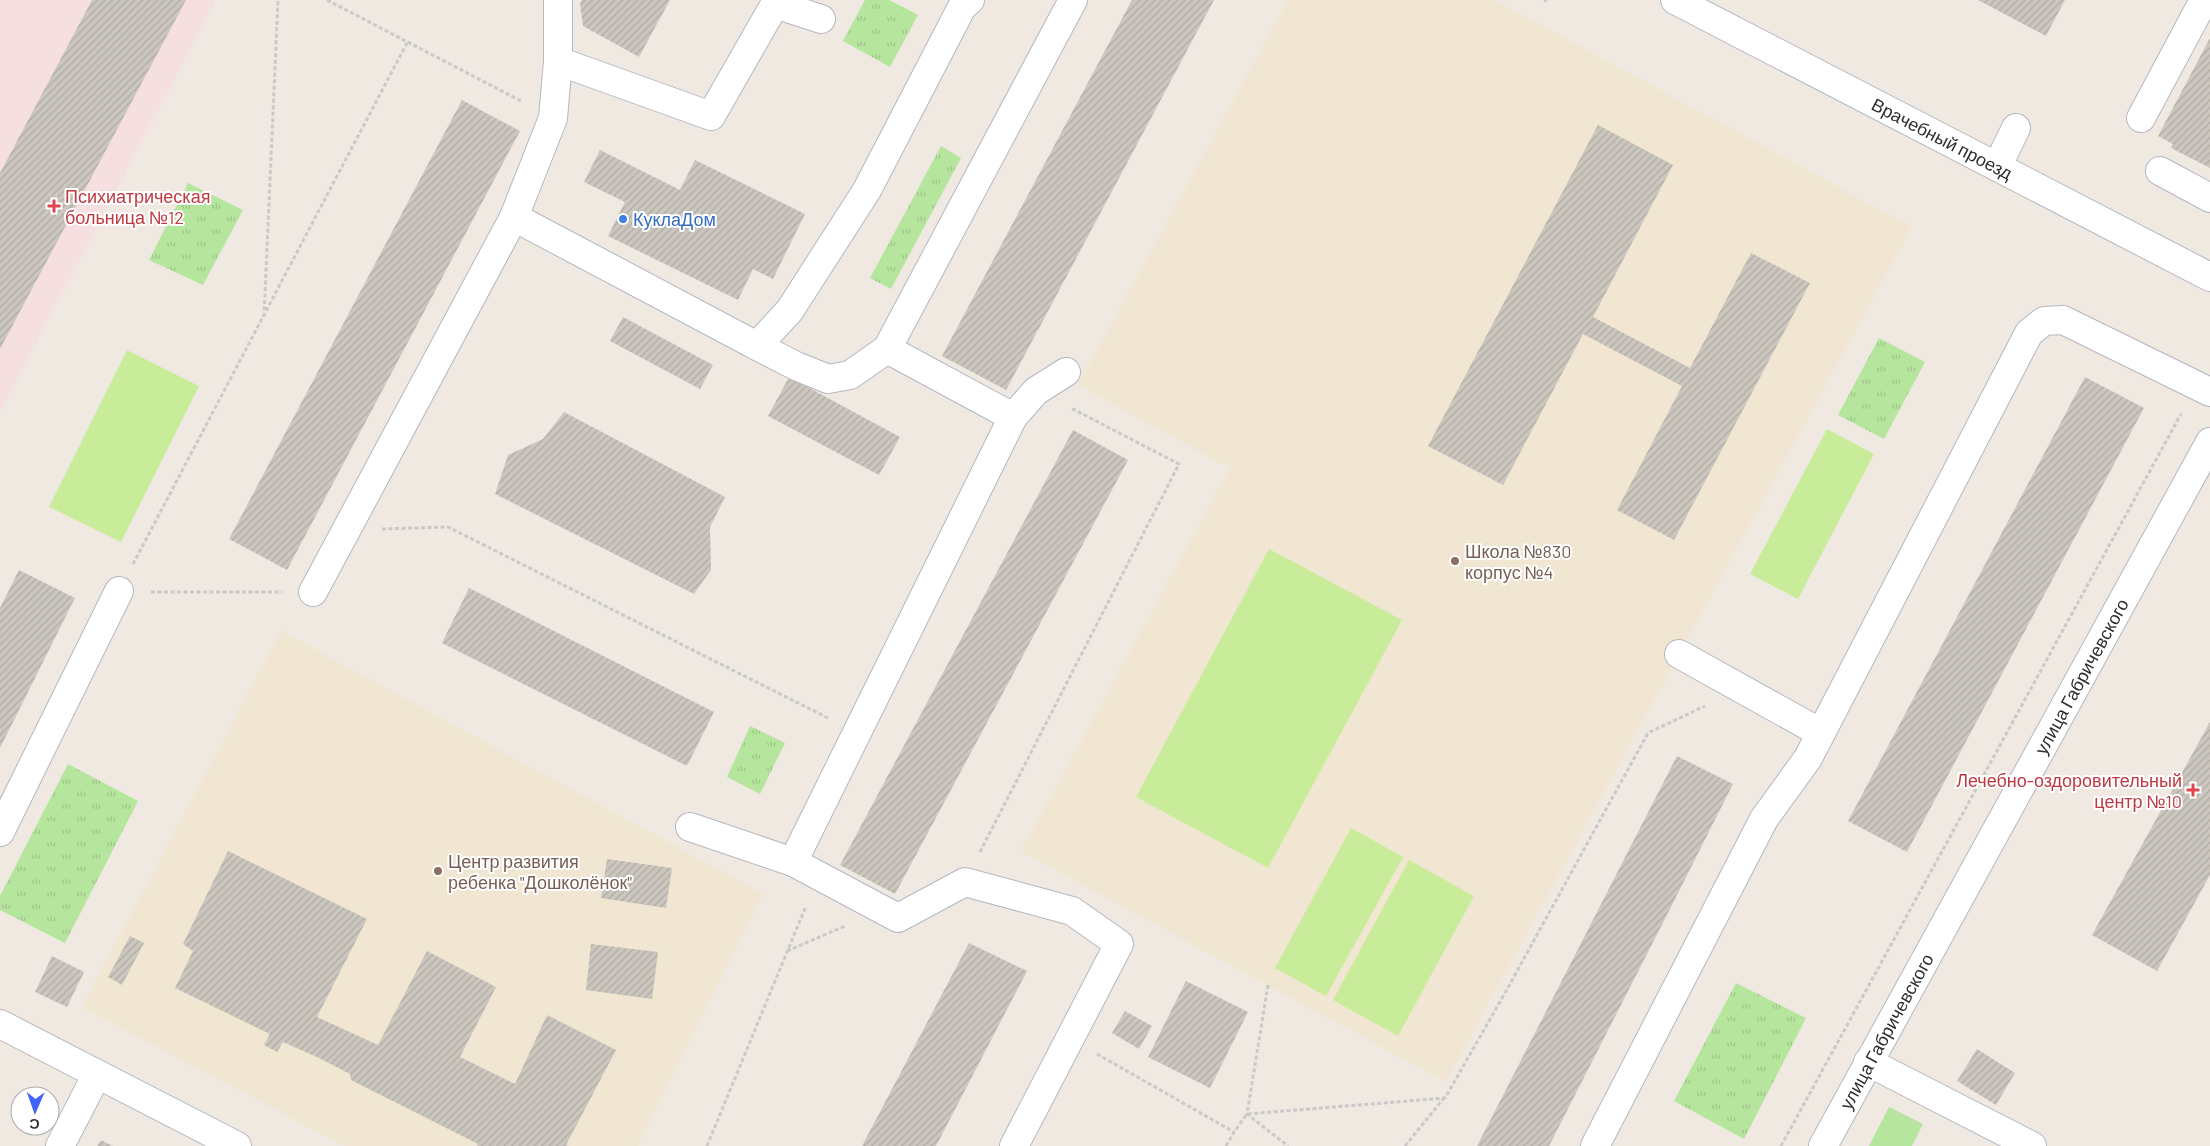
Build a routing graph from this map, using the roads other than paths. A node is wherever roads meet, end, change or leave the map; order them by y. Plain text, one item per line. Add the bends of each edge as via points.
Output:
1 (558, 0) edge
2 (970, 0) edge
3 (1073, 0) edge
4 (1675, 0) edge
5 (2204, 0) edge
6 (821, 20) dead end
7 (558, 61) junction
8 (2141, 118) dead end
9 (2016, 128) dead end
10 (1997, 167) junction
11 (2160, 171) dead end
12 (2210, 198) edge
13 (514, 217) junction
14 (2210, 277) edge
15 (757, 346) junction
16 (887, 348) junction
17 (1066, 372) dead end
18 (2203, 389) edge
19 (1013, 417) junction
20 (2210, 442) edge
21 (118, 591) road end
22 (313, 592) road end
23 (1680, 654) dead end
24 (1821, 733) junction
25 (690, 827) dead end
26 (0, 832) edge
27 (793, 862) junction
28 (0, 1024) edge
29 (1868, 1062) junction
30 (97, 1074) junction
31 (60, 1146) edge
32 (237, 1146) edge
33 (1014, 1146) edge
34 (1595, 1146) edge
35 (1822, 1146) edge
36 (2032, 1146) edge

1 - 7 street
2 - 15 street via 962,7 867,190 790,310
3 - 16 street
4 - 10 street, Врачебный проезд
5 - 8 street
6 - 7 street via 775,4 711,116
7 - 13 street via 553,118
9 - 10 street
10 - 14 street, Врачебный проезд
11 - 12 street
13 - 15 street
13 - 22 street
15 - 16 street via 828,379 850,375
16 - 19 street
17 - 19 street via 1036,391
18 - 24 street via 2063,320 2044,321 2030,333
19 - 27 street
20 - 29 street, улица Габричевского
21 - 26 street
23 - 24 street
24 - 34 street via 1808,758 1764,819
25 - 27 street
27 - 33 street via 898,918 965,882 1072,912 1119,944
28 - 30 street
29 - 35 street, улица Габричевского
29 - 36 street
30 - 31 street
30 - 32 street

